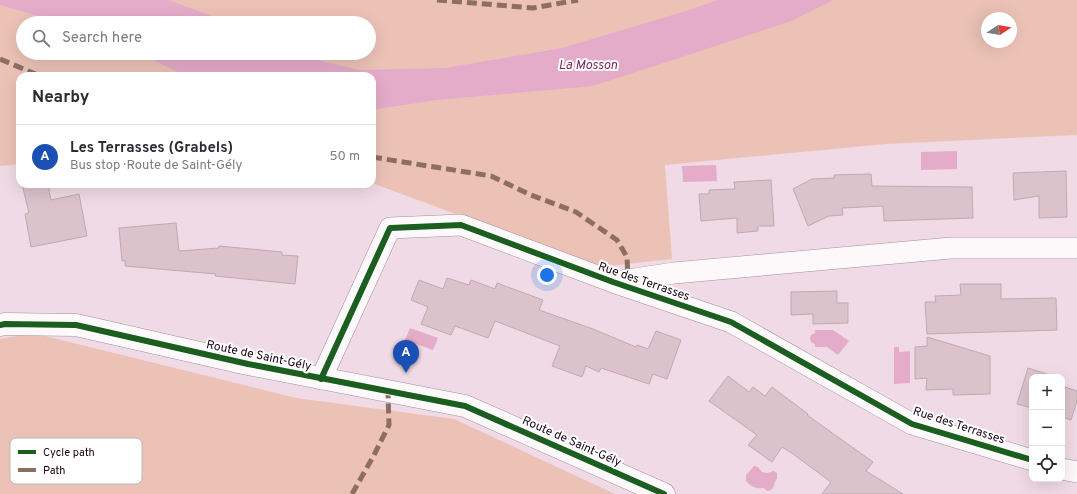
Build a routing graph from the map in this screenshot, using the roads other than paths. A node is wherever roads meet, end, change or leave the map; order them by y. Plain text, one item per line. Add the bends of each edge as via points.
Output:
1 (1077, 248) edge
2 (613, 282) junction
3 (0, 325) edge
4 (321, 379) junction
5 (1029, 459) edge
6 (1065, 470) edge
7 (1077, 472) edge
8 (664, 494) edge

1 - 2 street, Rue des Terrasses via 951,248 674,273
2 - 4 street, Rue des Terrasses via 461,225 390,228
2 - 5 street, Rue des Terrasses via 730,322 912,424
3 - 4 street, Route de Saint-Gély via 76,325 198,354
4 - 8 street, Route de Saint-Gély via 465,406
6 - 7 street

